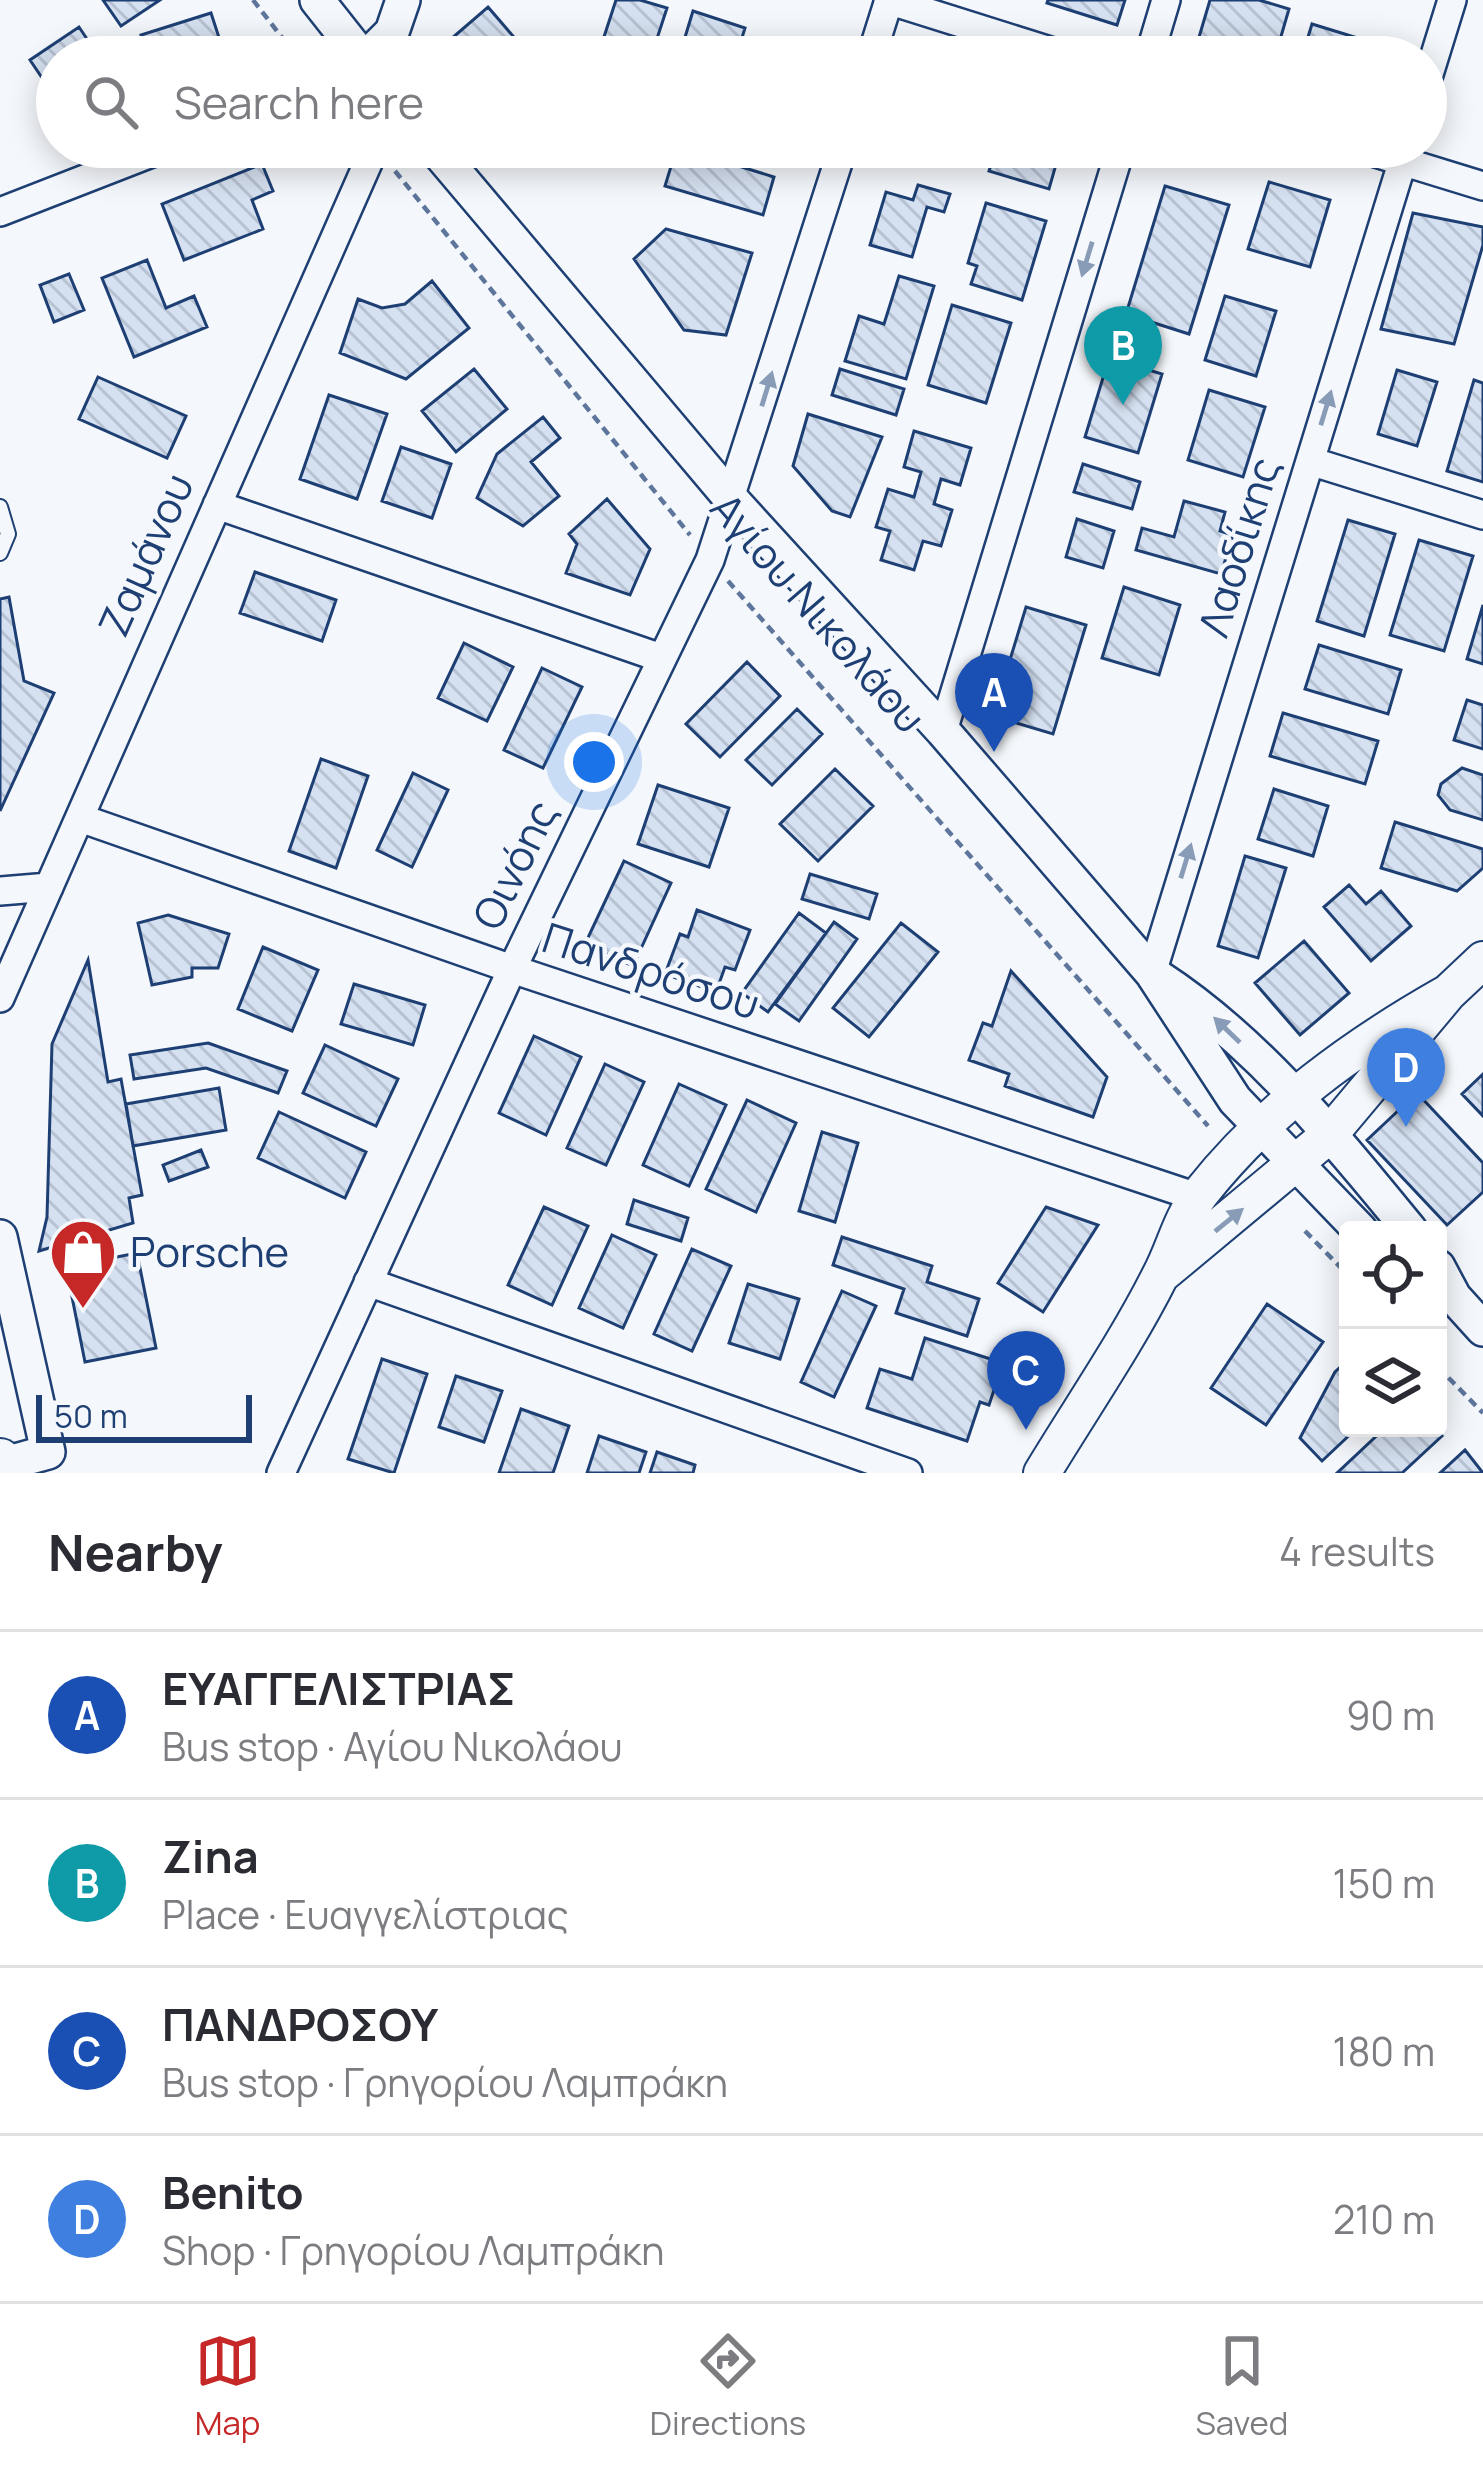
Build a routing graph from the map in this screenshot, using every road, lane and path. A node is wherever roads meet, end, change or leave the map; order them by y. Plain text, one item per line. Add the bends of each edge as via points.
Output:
1 (253, 0) edge
2 (316, 0) edge
3 (403, 0) edge
4 (889, 0) edge
5 (1166, 0) edge
6 (1452, 0) edge
7 (281, 36) edge
8 (347, 36) edge
9 (388, 36) edge
10 (878, 36) edge
11 (1003, 36) edge
12 (1155, 36) edge
13 (1441, 36) edge
14 (112, 168) edge
15 (376, 168) edge
16 (392, 168) edge
17 (452, 168) edge
18 (836, 168) edge
19 (1115, 168) edge
20 (1400, 168) edge
21 (1439, 168) edge
22 (1483, 186) edge
23 (0, 212) edge
24 (1310, 461) junction
25 (732, 500) junction
26 (217, 506) junction
27 (0, 507) edge
28 (1483, 515) edge
29 (0, 553) edge
30 (710, 560) junction
31 (662, 658) junction
32 (943, 731) junction
33 (80, 818) junction
34 (49, 887) junction
35 (0, 891) edge
36 (1483, 960) edge
37 (512, 969) junction
38 (1152, 973) junction
39 (1448, 993) junction
40 (0, 998) edge
41 (1295, 1097) junction
42 (1208, 1126) dead end
43 (1262, 1129) junction
44 (1329, 1136) junction
45 (1295, 1166) junction
46 (1197, 1197) junction
47 (1351, 1221) edge
48 (1402, 1221) edge
49 (1305, 1231) dead end
50 (0, 1237) edge
51 (1339, 1266) edge
52 (1162, 1274) junction
53 (368, 1282) junction
54 (1447, 1289) edge
55 (1483, 1329) edge
56 (1447, 1376) edge
57 (1483, 1413) edge
58 (51, 1463) edge
59 (1, 1466) edge
60 (281, 1473) edge
61 (908, 1473) edge
62 (1042, 1473) edge

1 - 7 path
2 - 8 street
3 - 9 street
4 - 10 street
4 - 11 street
5 - 12 street
6 - 13 street
14 - 23 street
15 - 26 street, Ζαμάνου
16 - 30 path, Αγίου Νικολάου
17 - 25 street, Αγίου Νικολάου
25 -> 18 street, Οινόης
19 -> 32 street
24 -> 20 street, Λαοδίκης
21 - 22 street
24 - 28 street
38 -> 24 street, Λαοδίκης
25 - 30 street, Οινόης
25 - 32 street, Αγίου Νικολάου
26 - 31 street
26 - 33 street, Ζαμάνου
27 - 29 lane via 8,534
30 - 31 street, Οινόης
30 - 42 path, Αγίου Νικολάου
31 - 37 street, Οινόης
32 - 38 street, Αγίου Νικολάου
33 - 34 street, Ζαμάνου
33 - 37 street, Πανδρόσου
34 - 35 street
34 - 40 street, Ζαμάνου
36 - 39 main road
37 - 46 street, Πανδρόσου
37 - 53 street, Οινόης
41 -> 38 street, Αγίου Νικολάου via 1200,1004
38 - 43 street, Αγίου Νικολάου
39 - 41 main road
39 - 44 main road
41 - 43 main road
41 - 44 street, Αγίου Νικολάου
43 - 45 street, Αγίου Νικολάου
43 - 46 main road
44 - 45 main road
44 - 48 street, Αγίου Νικολάου
45 - 47 street, Αγίου Νικολάου
52 -> 45 main road
46 - 52 main road
49 - 51 path
50 - 58 street
52 - 62 main road
53 - 60 street, Οινόης
53 - 61 street
54 - 55 street
56 - 57 path
58 - 59 street

